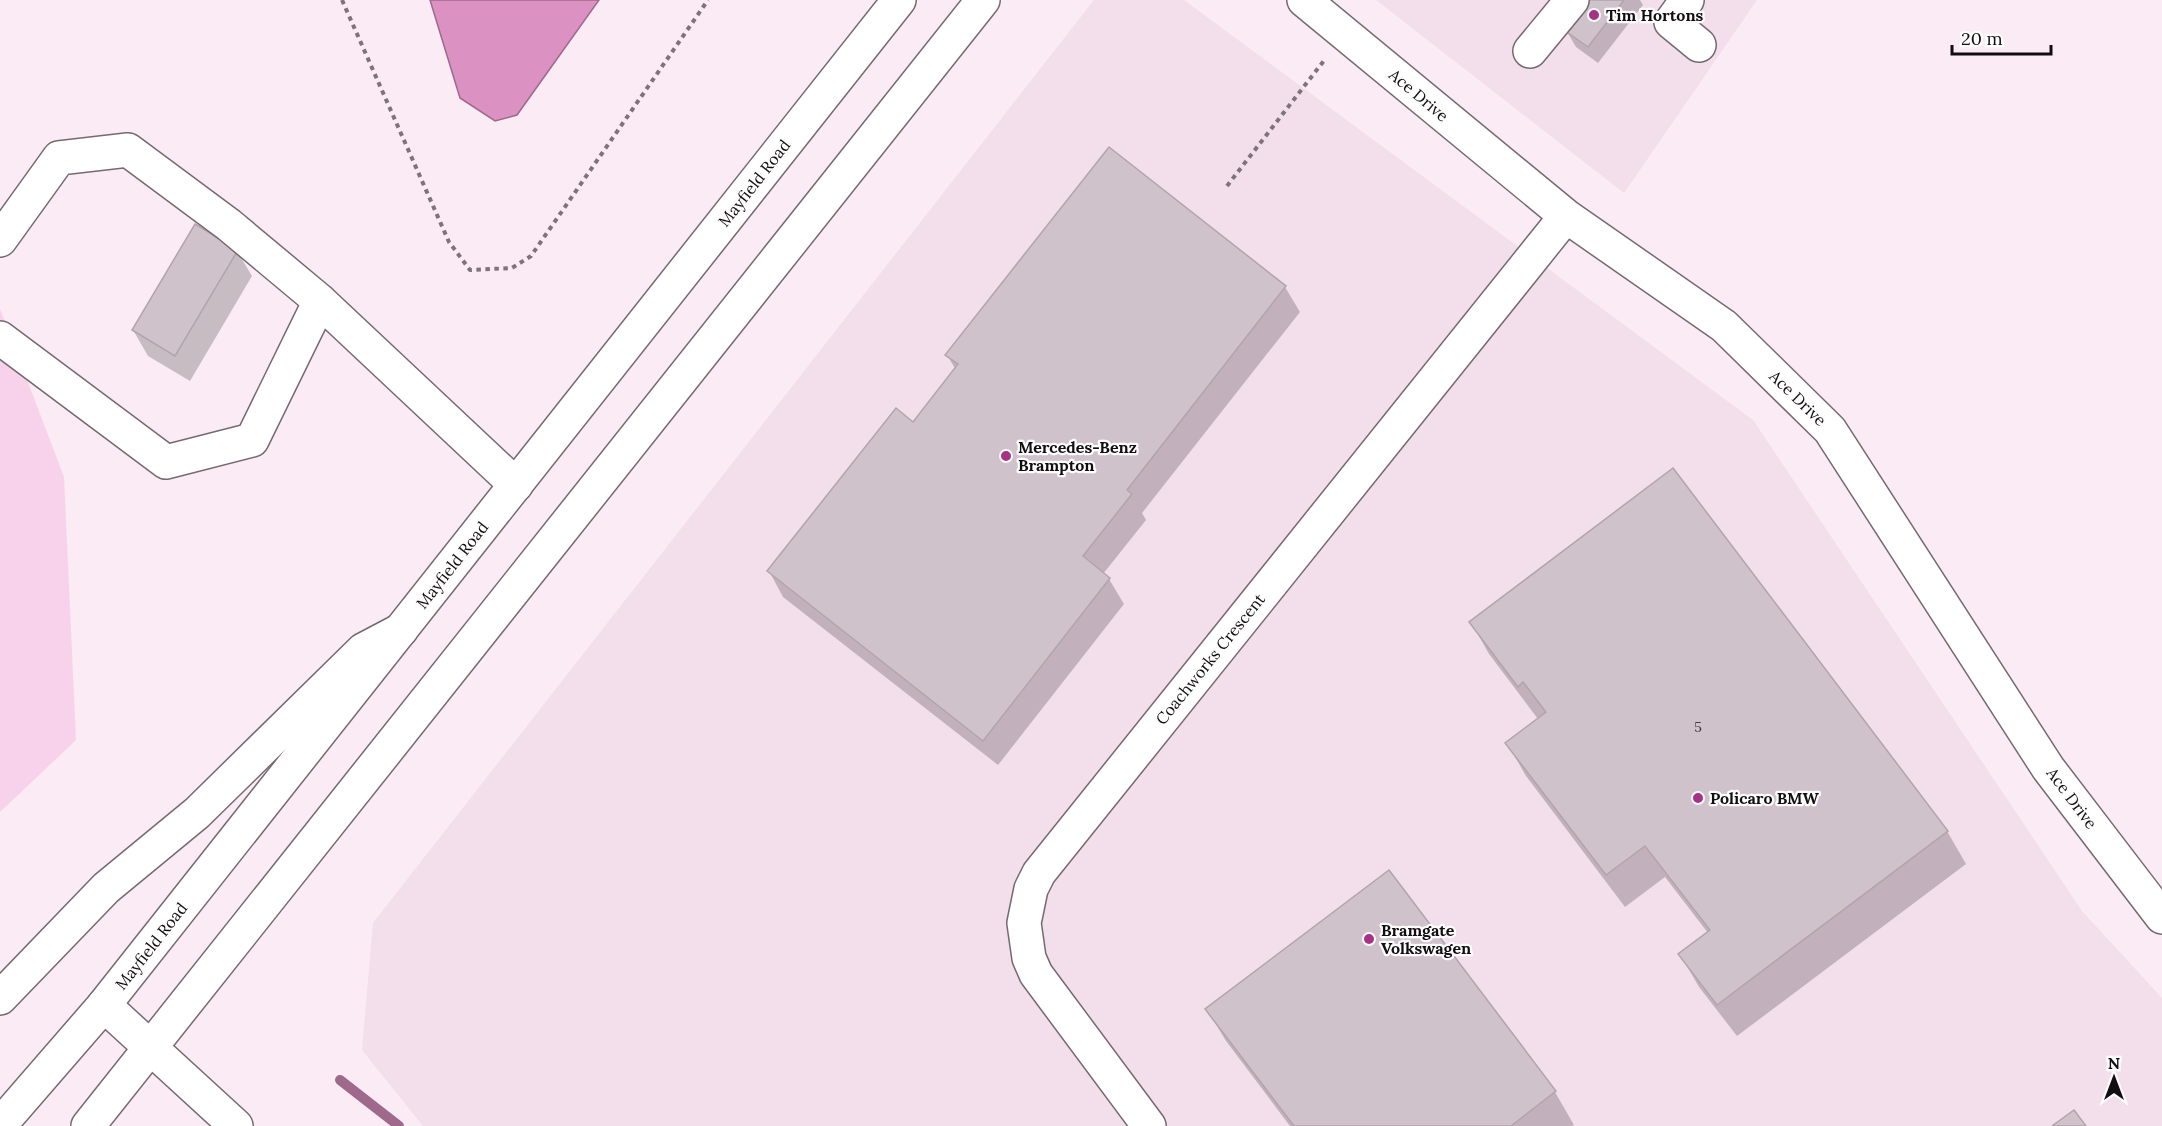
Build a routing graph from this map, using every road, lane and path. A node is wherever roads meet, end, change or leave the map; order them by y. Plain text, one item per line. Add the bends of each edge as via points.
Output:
1 (342, 0) edge
2 (708, 0) edge
3 (899, 0) edge
4 (983, 0) edge
5 (1304, 0) edge
6 (1572, 0) edge
7 (1687, 0) edge
8 (1345, 34) junction
9 (1699, 45) dead end
10 (1530, 51) dead end
11 (1227, 186) dead end
12 (1566, 216) junction
13 (0, 240) edge
14 (320, 301) junction
15 (0, 338) edge
16 (516, 485) junction
17 (400, 630) junction
18 (2161, 913) edge
19 (0, 998) edge
20 (104, 1005) junction
21 (151, 1048) junction
22 (0, 1125) edge
23 (88, 1126) edge
24 (236, 1126) edge
25 (1149, 1126) edge

1 - 2 path via 449,242 470,270 512,268 531,256
3 - 16 main road, Mayfield Road
4 - 21 main road
5 - 8 main road, Ace Drive
6 - 10 main road
7 - 9 main road via 1671,22
8 - 11 path
8 - 12 main road, Ace Drive
12 - 18 main road, Ace Drive via 1724,326 1830,430 2048,768
12 - 25 main road, Coachworks Crescent via 1047,863 1031,889 1025,914 1025,941 1036,974
13 - 14 main road via 59,158 128,150 229,225
14 - 15 main road via 252,440 166,462
14 - 16 main road
16 - 17 main road, Mayfield Road
17 - 19 main road via 363,650 197,813 106,888
17 - 20 main road, Mayfield Road
20 - 21 main road
20 - 22 main road, Mayfield Road
21 - 23 main road
21 - 24 main road

